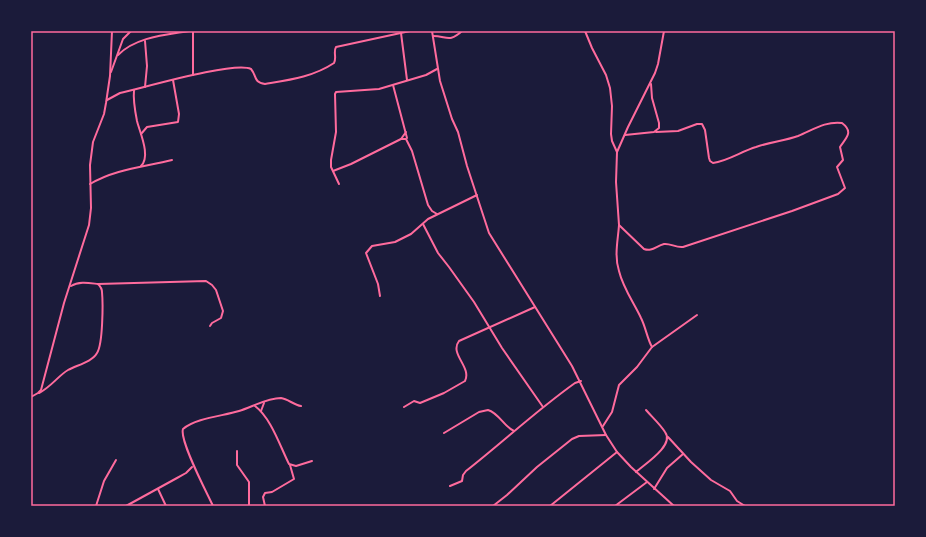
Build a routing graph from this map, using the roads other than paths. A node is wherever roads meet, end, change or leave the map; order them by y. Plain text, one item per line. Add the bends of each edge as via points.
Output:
1 (112, 31) edge
2 (131, 31) edge
3 (189, 31) edge
4 (193, 31) edge
5 (410, 31) edge
6 (432, 31) edge
7 (462, 31) edge
8 (585, 31) edge
9 (664, 31) edge
10 (396, 32) edge
11 (401, 33) junction
12 (433, 36) junction
13 (145, 40) junction
14 (118, 55) junction
15 (437, 69) junction
16 (110, 76) junction
17 (194, 76) junction
18 (173, 80) junction
19 (407, 80) junction
20 (651, 82) junction
21 (393, 85) junction
22 (145, 87) junction
23 (134, 90) junction
24 (107, 100) junction
25 (406, 132) junction
26 (656, 132) junction
27 (141, 134) junction
28 (624, 135) junction
29 (401, 139) junction
30 (408, 140) junction
31 (617, 152) junction
32 (172, 160) dead end
33 (141, 166) junction
34 (333, 171) junction
35 (90, 184) junction
36 (339, 184) dead end
37 (477, 195) junction
38 (437, 214) junction
39 (423, 224) junction
40 (619, 225) junction
41 (98, 284) junction
42 (103, 284) junction
43 (70, 287) junction
44 (102, 289) junction
45 (380, 296) dead end
46 (535, 307) junction
47 (697, 315) dead end
48 (210, 326) dead end
49 (490, 328) junction
50 (652, 347) junction
51 (581, 381) junction
52 (38, 393) junction
53 (31, 397) edge
54 (264, 402) junction
55 (254, 406) junction
56 (301, 406) dead end
57 (404, 407) dead end
58 (543, 407) junction
59 (646, 410) dead end
60 (261, 411) junction
61 (603, 426) junction
62 (514, 431) junction
63 (444, 433) dead end
64 (606, 435) junction
65 (668, 437) junction
66 (237, 450) dead end
67 (617, 452) junction
68 (683, 454) junction
69 (116, 460) dead end
70 (312, 461) dead end
71 (289, 464) junction
72 (193, 466) junction
73 (636, 472) junction
74 (647, 482) junction
75 (450, 486) dead end
76 (158, 489) junction
77 (654, 489) junction
78 (96, 506) edge
79 (126, 506) edge
80 (166, 506) edge
81 (213, 506) edge
82 (249, 506) edge
83 (265, 506) edge
84 (493, 506) edge
85 (550, 506) edge
86 (615, 506) edge
87 (674, 506) edge
88 (745, 506) edge

1 - 16 street
2 - 14 street via 123,39
3 - 13 street
4 - 17 street
5 - 11 street
6 - 12 street
7 - 12 street via 448,39
8 - 31 street via 610,88 611,134
9 - 20 street via 658,64
10 - 11 street
10 - 17 street via 336,47 334,63 305,77 259,83 253,71 246,67
11 - 19 street
12 - 15 street
13 - 14 street via 126,48
13 - 22 street
14 - 16 street
15 - 19 street
15 - 37 street
16 - 24 street
17 - 18 street
18 - 22 street
18 - 27 street via 178,122 147,127
19 - 21 street
20 - 26 street via 659,127
20 - 28 street
21 - 25 street
21 - 34 street via 370,90 338,91 335,94 336,132 331,160
22 - 23 street
23 - 24 street via 120,93
23 - 27 street via 135,110
24 - 35 street via 93,142
25 - 29 street
25 - 30 street
26 - 28 street
26 - 40 street via 678,131 702,124 709,158 713,162 757,146 788,139 824,124 842,123 848,133 840,147 843,160 837,168 845,188 838,194 792,211 681,247 666,244 650,250 644,249
27 - 33 street via 145,155
28 - 31 street
29 - 30 street
29 - 34 street
30 - 38 street via 428,205
31 - 40 street
32 - 33 street
33 - 35 street via 110,174
34 - 36 street
35 - 43 street via 89,225
37 - 38 street
37 - 46 street via 489,233
38 - 39 street
39 - 45 street via 395,242 372,246 366,253
39 - 49 street via 436,250
40 - 50 street via 619,271
41 - 42 street
41 - 43 street via 78,283
41 - 44 street
42 - 44 street
42 - 48 street via 208,282 215,288 223,312 221,318
43 - 52 street via 41,390
44 - 52 street via 102,326 97,353
46 - 49 street
46 - 51 street
47 - 50 street
49 - 57 street via 458,343 456,351 464,366 467,376 465,381 431,399 420,403 414,401
49 - 58 street
50 - 61 street via 619,385 613,409
51 - 58 street
51 - 61 street
52 - 53 street
54 - 55 street
54 - 56 street via 280,398
54 - 60 street
55 - 60 street
55 - 72 street via 194,423 183,429 183,437
58 - 62 street
59 - 65 street
60 - 71 street
61 - 64 street
62 - 63 street via 488,410 479,412
62 - 75 street via 466,471 462,481
64 - 67 street
64 - 84 street via 579,436 572,439
65 - 68 street
65 - 73 street via 665,446
66 - 82 street via 237,465 250,482
67 - 73 street
67 - 85 street
68 - 77 street via 667,468
68 - 88 street
69 - 78 street via 104,481
70 - 71 street via 296,466
71 - 83 street via 294,480 266,494 263,498
72 - 76 street via 186,473
72 - 81 street
73 - 74 street
74 - 77 street
74 - 86 street
76 - 79 street
76 - 80 street
77 - 87 street

